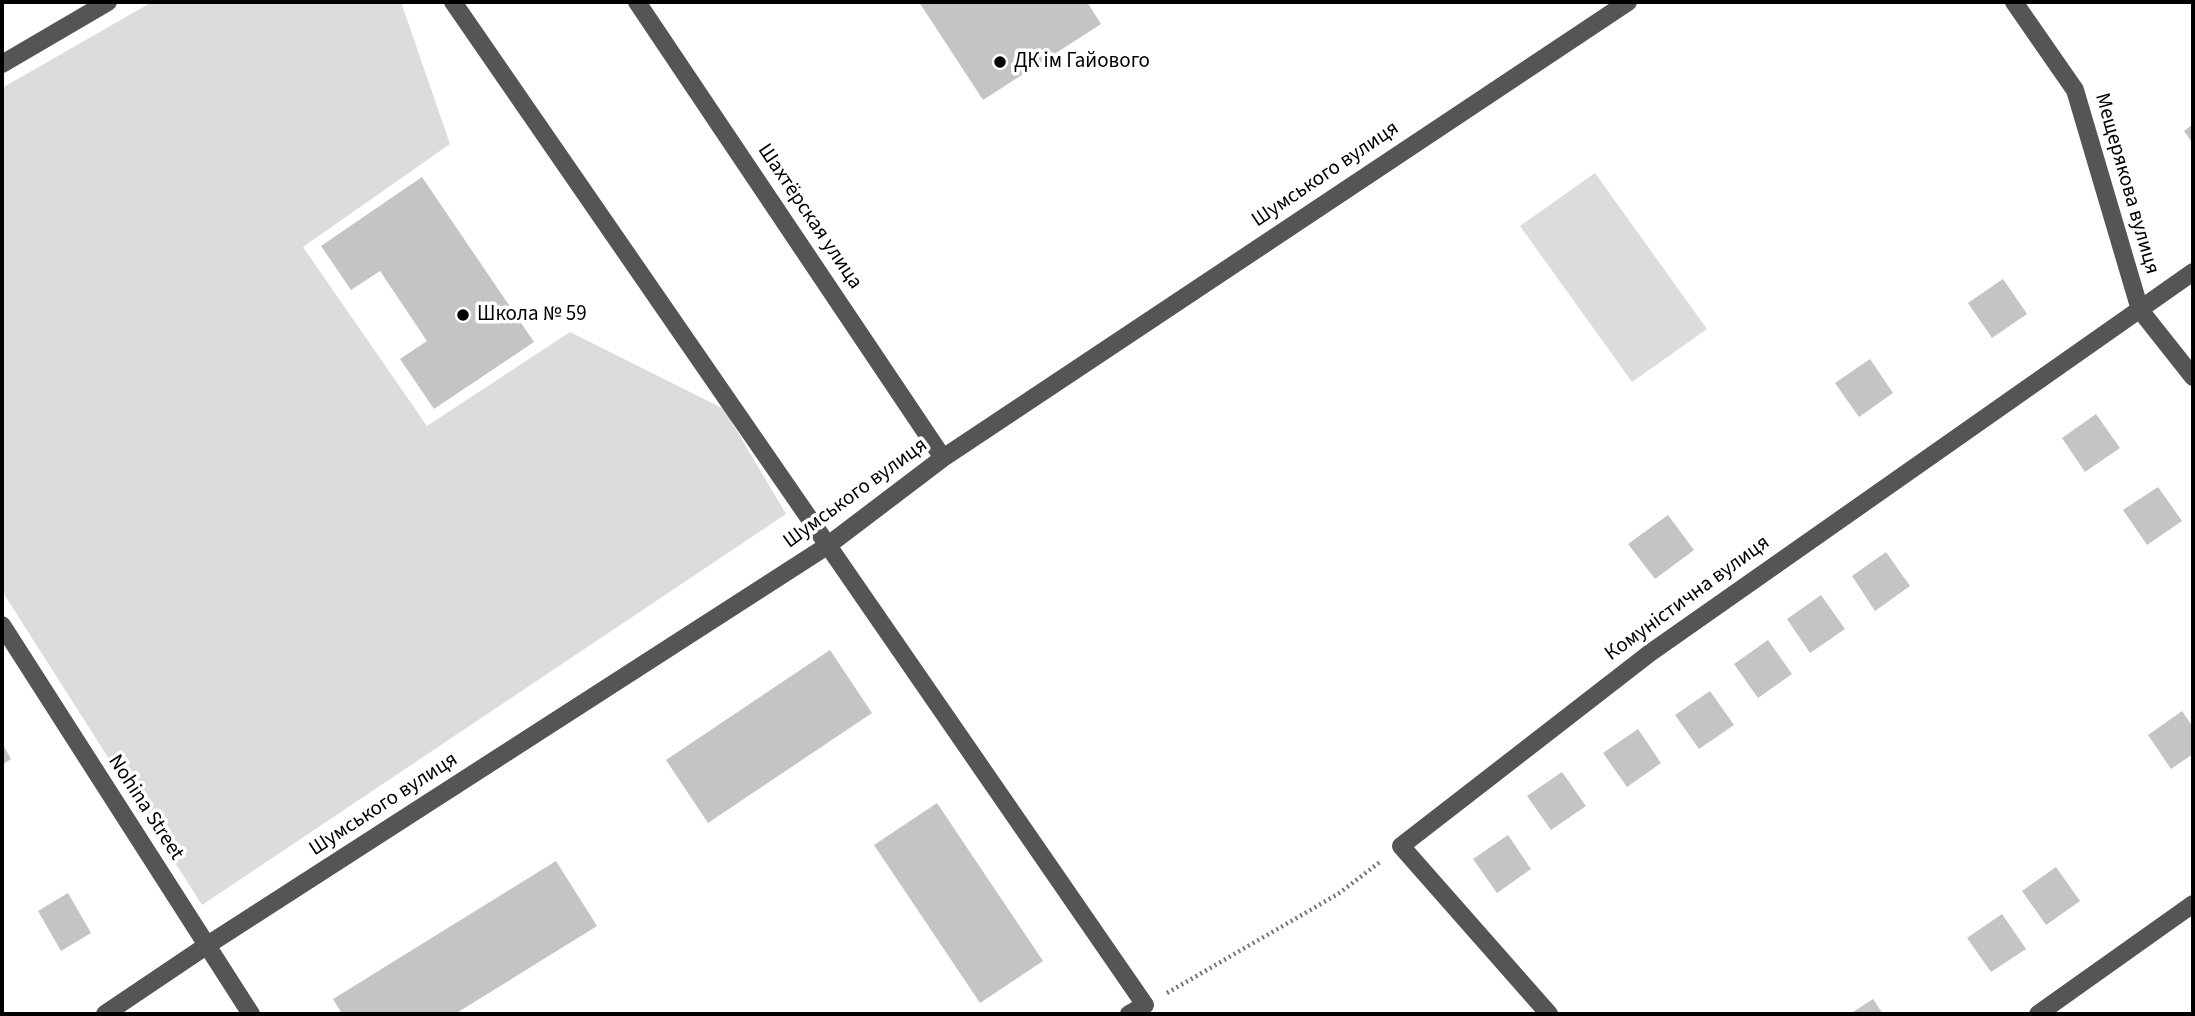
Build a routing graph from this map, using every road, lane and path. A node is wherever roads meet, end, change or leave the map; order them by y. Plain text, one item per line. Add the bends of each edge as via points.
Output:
1 (108, 2) edge
2 (453, 2) edge
3 (638, 2) edge
4 (1628, 2) edge
5 (2014, 2) edge
6 (2, 64) edge
7 (2193, 272) edge
8 (2140, 310) junction
9 (2193, 377) edge
10 (943, 458) junction
11 (827, 547) junction
12 (2, 625) edge
13 (1401, 846) junction
14 (2193, 904) edge
15 (206, 946) junction
16 (1137, 1010) edge
17 (105, 1014) edge
18 (251, 1014) edge
19 (1549, 1014) edge
20 (2038, 1014) edge

1 - 6 street
2 - 11 street
3 - 10 street, Шахтёрская улица
4 - 10 street, Шумського вулиця
5 - 8 street, Мещерякова вулиця via 2075,90
7 - 8 street, Комуністична вулиця
8 - 9 street, Мещерякова вулиця
8 - 13 street, Комуністична вулиця via 1650,653
10 - 11 street, Шумського вулиця
11 - 15 street, Шумського вулиця
11 - 16 street
12 - 15 street, Nohina Street
13 - 16 path via 1338,894
13 - 19 street
14 - 20 street
15 - 17 street, Шумського вулиця
15 - 18 street, Nohina Street

